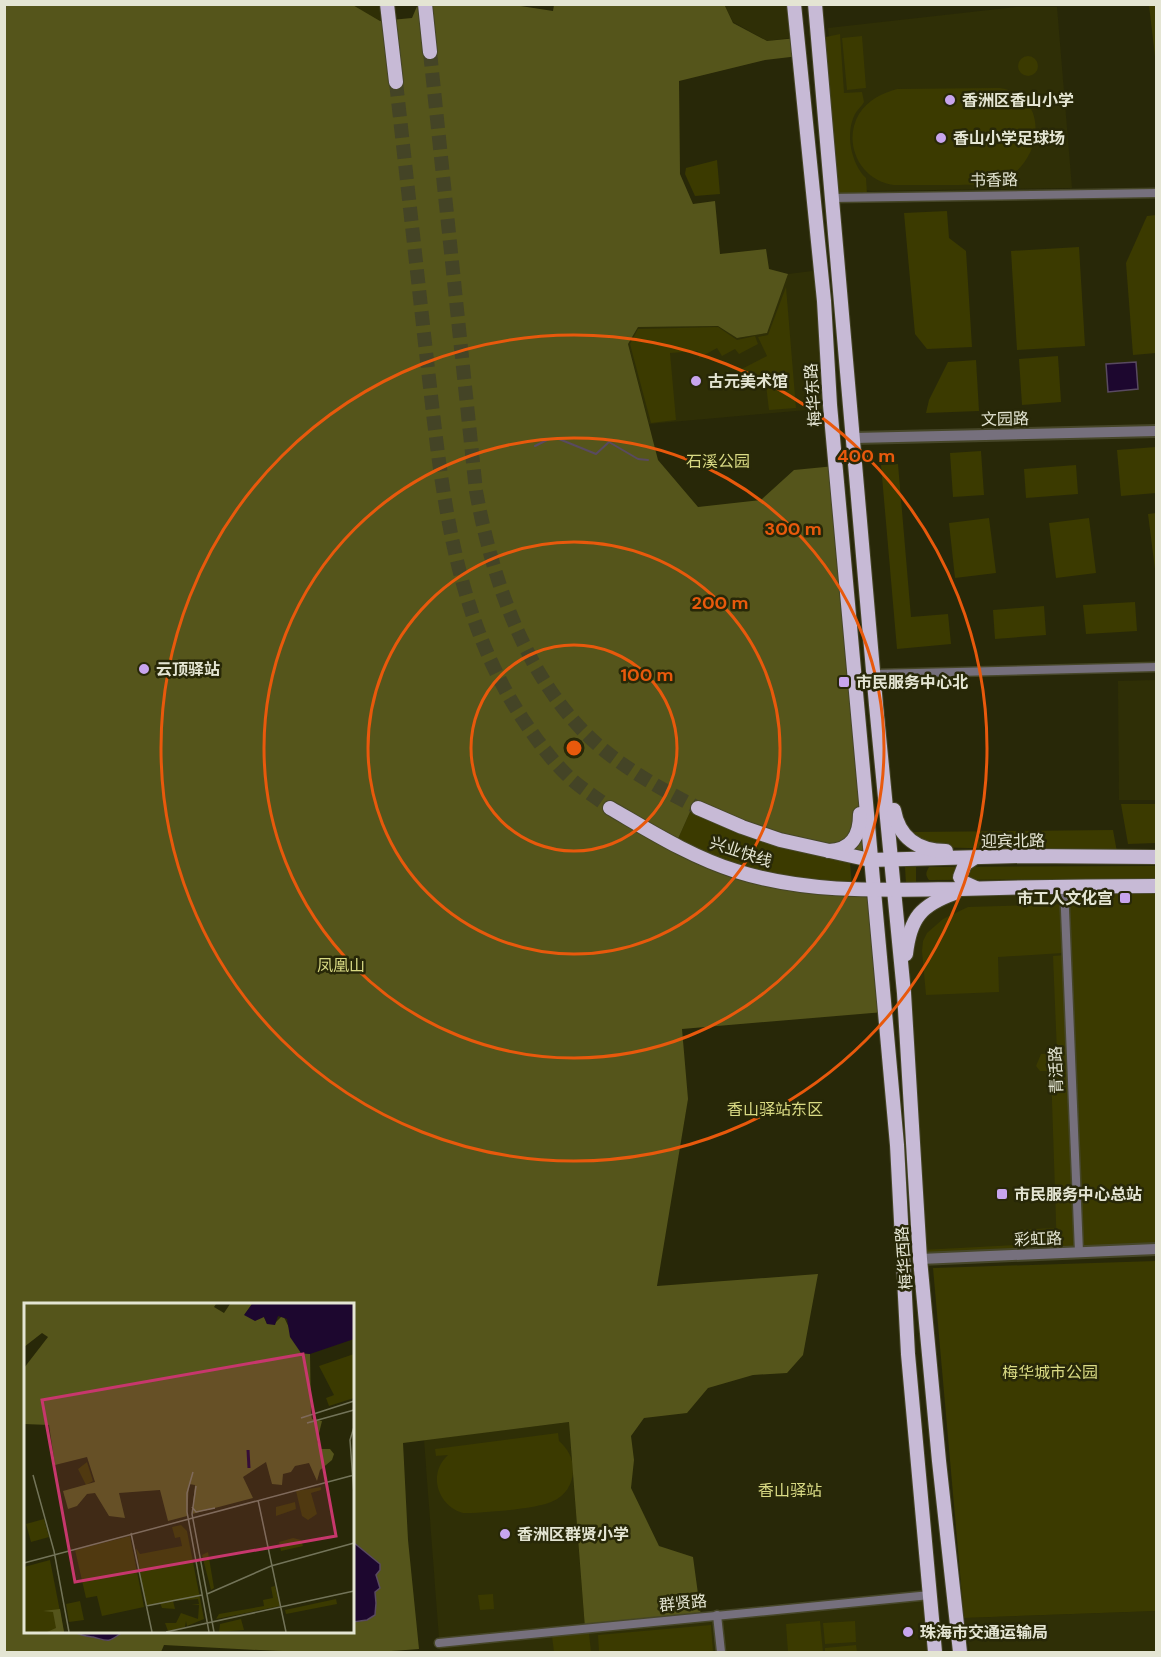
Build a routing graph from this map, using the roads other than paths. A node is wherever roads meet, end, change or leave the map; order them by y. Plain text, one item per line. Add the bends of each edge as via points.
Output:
1 (387, 4) edge
2 (425, 4) edge
3 (794, 4) edge
4 (815, 4) edge
5 (430, 52) tunnel mouth
6 (396, 82) tunnel mouth
7 (1156, 193) edge
8 (832, 198) junction
9 (1156, 431) edge
10 (854, 438) junction
11 (1156, 668) edge
12 (874, 674) junction
13 (876, 705) junction
14 (857, 713) junction
15 (610, 808) tunnel mouth
16 (698, 808) tunnel mouth
17 (825, 852) junction
18 (1022, 856) junction
19 (1156, 857) edge
20 (974, 858) junction
21 (870, 860) junction
22 (892, 860) junction
23 (1064, 886) junction
24 (1156, 886) edge
25 (974, 888) junction
26 (895, 890) junction
27 (873, 891) junction
28 (904, 993) junction
29 (1156, 1249) edge
30 (1079, 1252) junction
31 (920, 1259) junction
32 (930, 1595) junction
33 (717, 1615) junction
34 (439, 1648) edge
35 (721, 1653) edge
36 (935, 1653) edge
37 (960, 1653) edge

1 - 6 main road
2 - 5 main road
3 - 14 main road, 梅华东路 via 824,301
4 - 8 main road
7 - 8 street, 书香路
8 - 10 main road
9 - 10 street, 文园路
10 - 12 main road
11 - 12 street
12 - 13 main road
13 - 18 main road via 887,738 896,820 903,834 925,849
13 - 22 main road
14 - 17 main road via 854,745 860,809 858,831 847,847
14 - 21 main road, 梅华东路
15 - 27 main road, 兴业快线 via 678,846 733,870 807,886
16 - 17 main road, 兴业快线 via 765,836
17 - 21 main road, 兴业快线
18 - 19 main road, 迎宾北路
18 - 20 main road, 迎宾北路
20 - 22 main road, 迎宾北路
20 - 25 main road via 965,864 960,877
21 - 22 main road, 迎宾北路
21 - 27 main road, 梅华东路
22 - 26 main road, 梅华西路
23 - 24 main road
23 - 25 main road
23 - 30 street, 青活路
25 - 26 main road
25 - 28 main road via 936,900 914,921 907,947
26 - 27 main road
26 - 28 main road, 梅华西路
27 - 32 main road, 梅华西路 via 897,1145 908,1354
28 - 31 main road, 梅华西路
29 - 30 street, 彩虹路
30 - 31 street, 彩虹路
31 - 37 main road, 梅华西路
32 - 33 street, 群贤路
32 - 36 main road, 梅华西路
33 - 34 street, 群贤路
33 - 35 street

